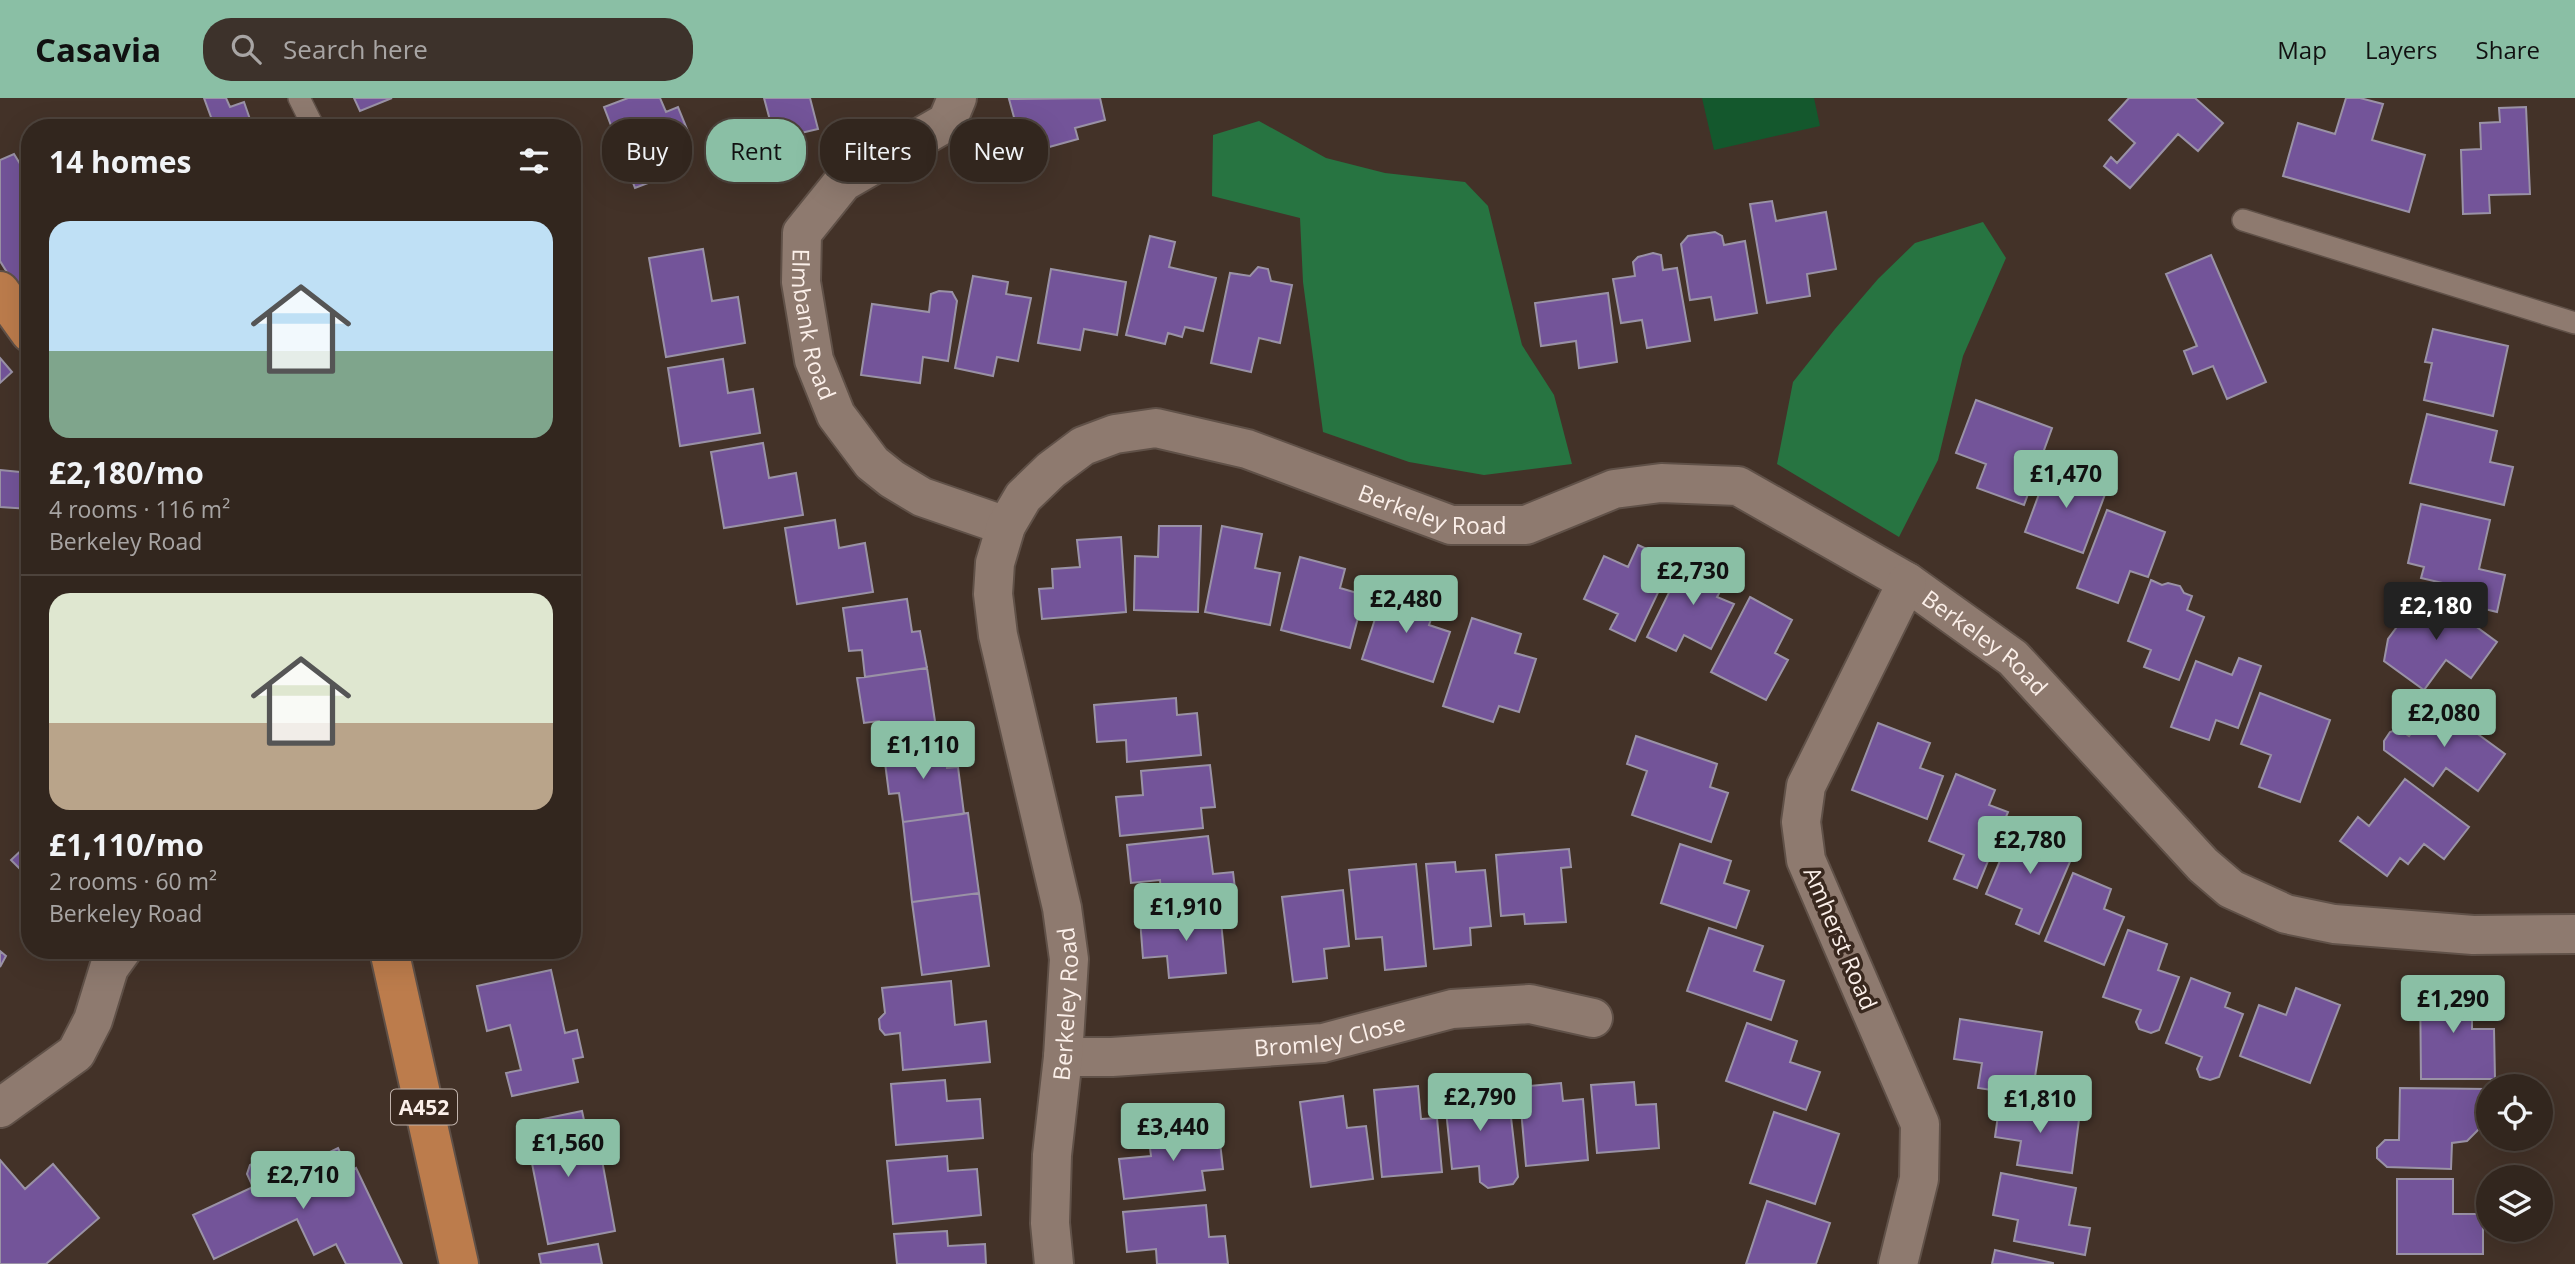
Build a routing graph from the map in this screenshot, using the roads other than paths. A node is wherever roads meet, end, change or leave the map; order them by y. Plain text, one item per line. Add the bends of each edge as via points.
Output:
1 (299, 98) edge
2 (957, 98) edge
3 (310, 119) edge
4 (2243, 220) dead end
5 (0, 291) edge
6 (21, 320) edge
7 (2575, 323) edge
8 (1006, 526) junction
9 (1907, 582) junction
10 (2575, 934) edge
11 (116, 959) edge
12 (391, 959) edge
13 (1592, 1018) dead end
14 (1063, 1057) junction
15 (0, 1108) edge
16 (459, 1264) edge
17 (1054, 1264) edge
18 (1898, 1264) edge

1 - 3 lane
2 - 8 street, Elmbank Road via 947,122 843,182 802,233 801,282 818,371 836,415 872,463 922,496
4 - 7 lane
5 - 6 main road
8 - 9 street, Berkeley Road via 1023,497 1083,446 1115,434 1156,428 1247,449 1451,525 1525,525 1614,489 1661,483 1738,486
8 - 14 street, Berkeley Road via 995,563 995,608 1062,908 1069,959
9 - 10 street, Berkeley Road via 2013,658 2231,890 2286,914 2334,925 2473,935
9 - 18 street, Amherst Road via 1806,786 1801,822 1806,860 1920,1124 1919,1179
11 - 15 street via 76,1054
12 - 16 main road, A452
13 - 14 street, Bromley Close via 1530,1004 1452,1009 1323,1042
14 - 17 street, Berkeley Road via 1051,1182

